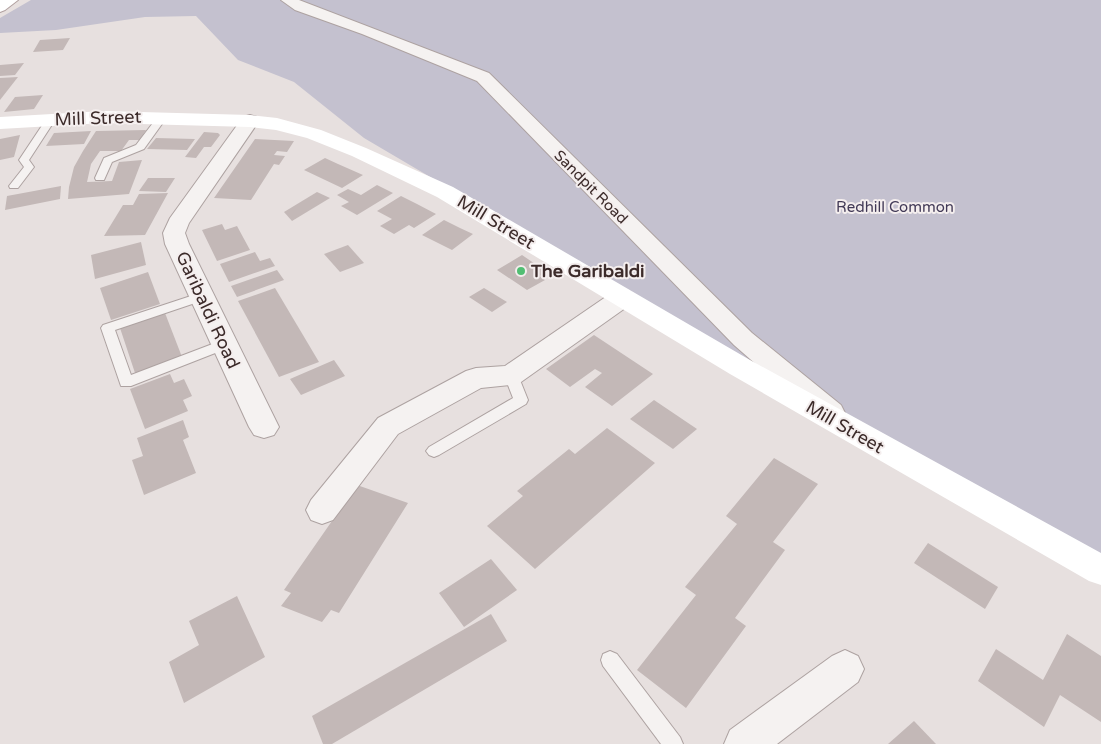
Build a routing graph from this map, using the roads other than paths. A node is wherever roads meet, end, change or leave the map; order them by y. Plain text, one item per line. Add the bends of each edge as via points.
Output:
1 (11, 0) edge
2 (288, 0) edge
3 (0, 7) edge
4 (162, 117) junction
5 (50, 120) junction
6 (250, 121) junction
7 (0, 123) edge
8 (100, 178) dead end
9 (14, 186) dead end
10 (200, 297) junction
11 (622, 298) junction
12 (224, 345) junction
13 (511, 375) junction
14 (264, 427) dead end
15 (858, 434) junction
16 (434, 451) dead end
17 (322, 510) dead end
18 (1101, 570) edge
19 (610, 660) dead end
20 (845, 669) dead end
21 (673, 744) edge
22 (744, 744) edge

1 - 3 street
2 - 15 street, Sandpit Road via 483,77 743,339
4 - 5 street, Mill Street
4 - 6 street, Mill Street
4 - 8 lane via 140,147 108,160
5 - 7 street, Mill Street
5 - 9 lane via 24,160 29,167
6 - 10 street, Garibaldi Road via 174,233
6 - 11 street, Mill Street via 314,134 445,192
10 - 12 street, Garibaldi Road
10 - 12 lane via 108,328 126,382
11 - 13 street
11 - 15 street, Mill Street
12 - 14 street, Garibaldi Road
13 - 16 lane via 521,400
13 - 17 street via 476,378 388,426
15 - 18 street, Mill Street
19 - 21 lane
20 - 22 street

